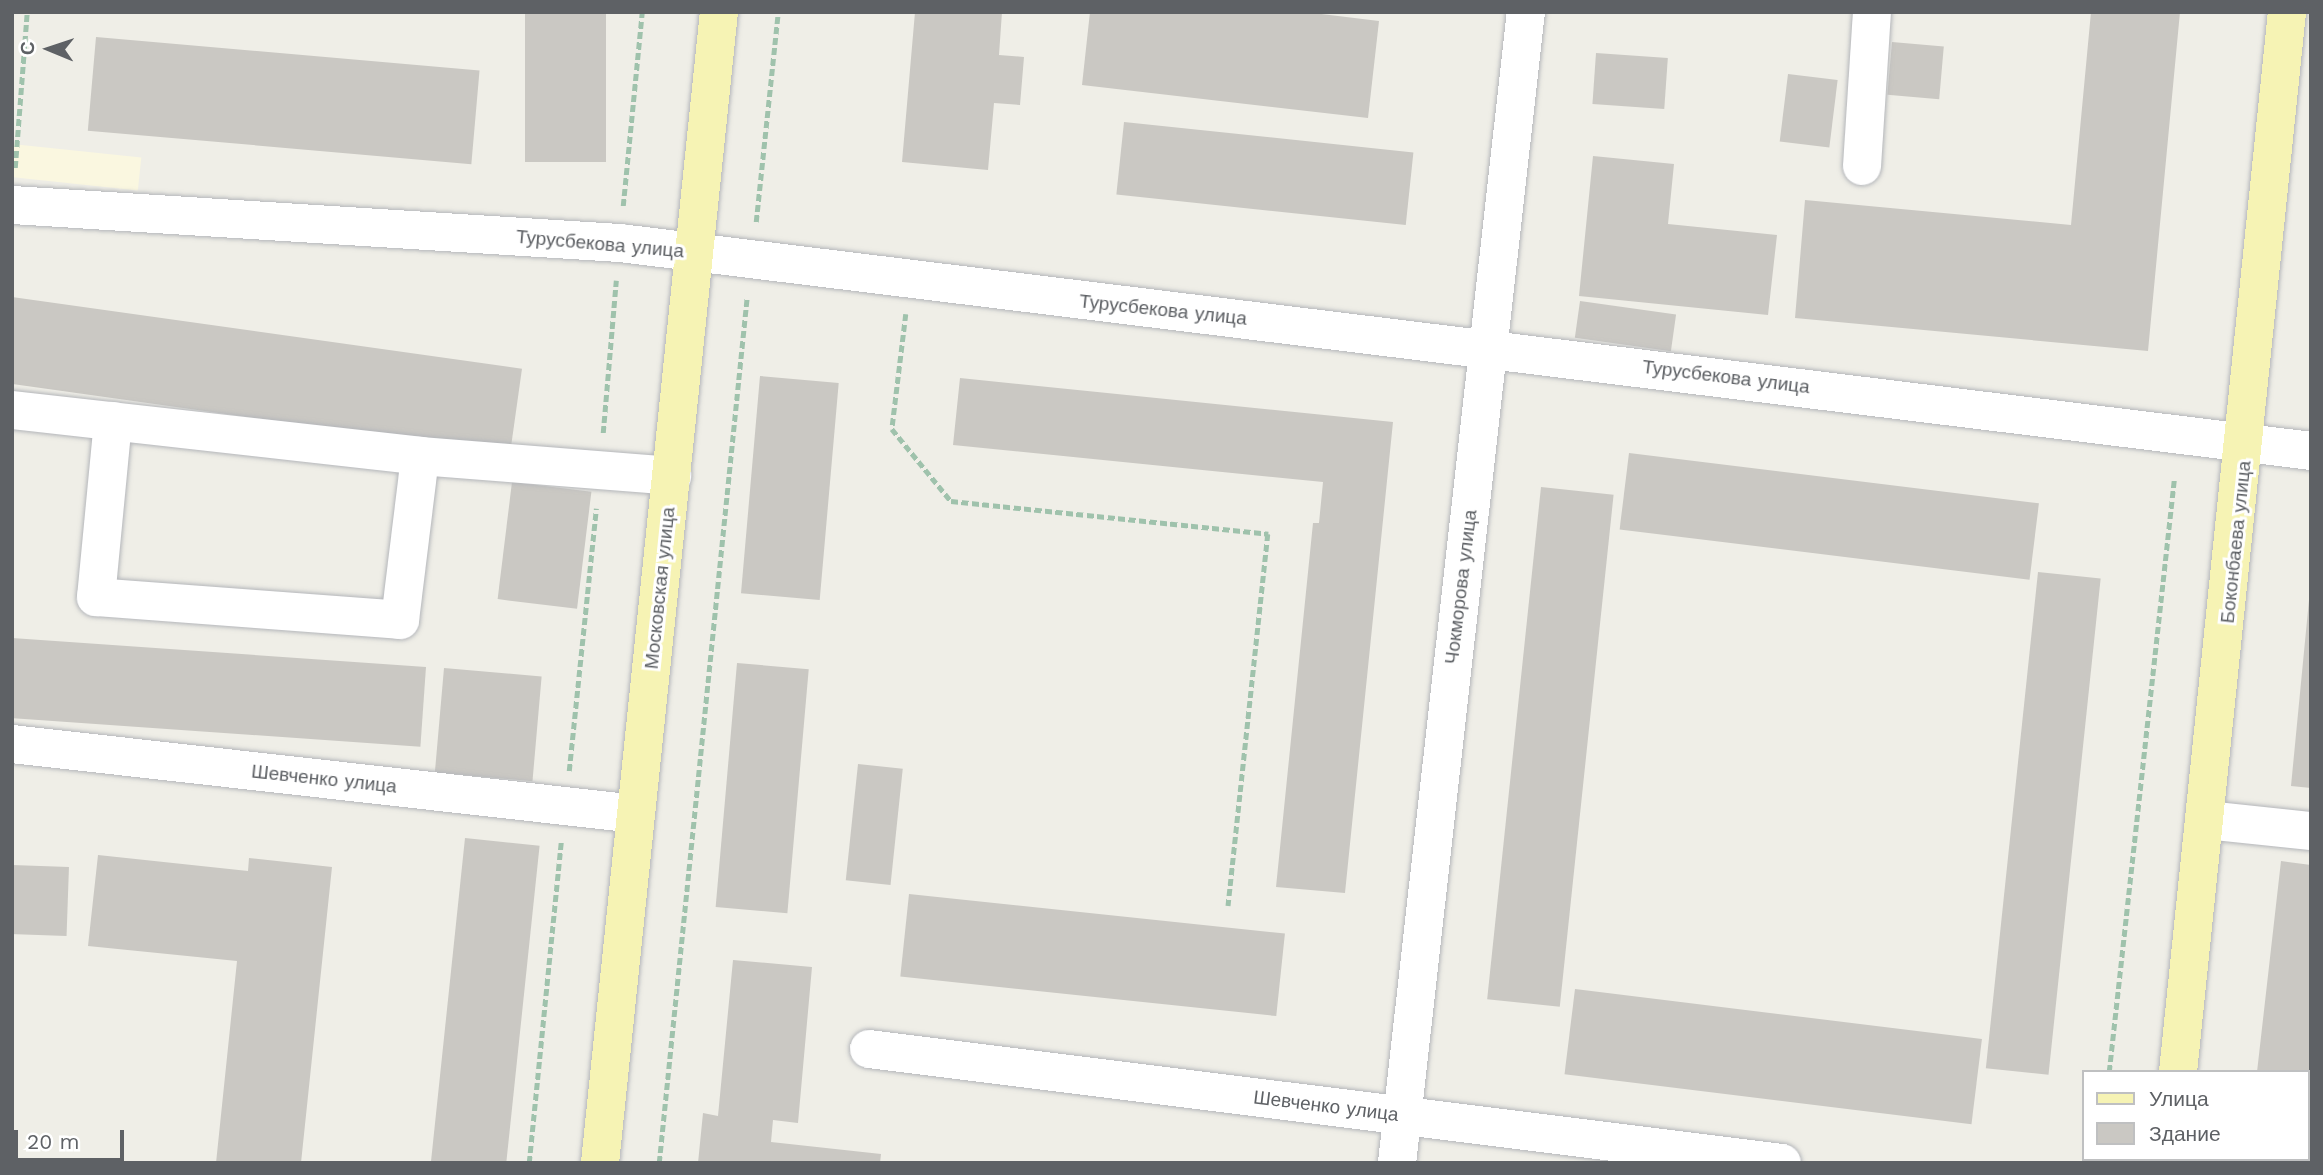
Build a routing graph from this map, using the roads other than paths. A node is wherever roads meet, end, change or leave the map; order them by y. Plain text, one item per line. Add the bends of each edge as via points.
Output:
1 (719, 12) edge
2 (1526, 12) edge
3 (1872, 12) edge
4 (2287, 12) edge
5 (1862, 166) dead end
6 (13, 194) edge
7 (695, 252) junction
8 (1492, 347) junction
9 (12, 410) edge
10 (113, 421) junction
11 (2248, 443) junction
12 (2311, 451) edge
13 (420, 456) junction
14 (672, 476) junction
15 (12, 744) edge
16 (636, 814) junction
17 (2206, 820) junction
18 (2311, 831) edge
19 (869, 1049) dead end
20 (2178, 1070) edge
21 (1402, 1115) junction
22 (600, 1163) edge
23 (1397, 1163) edge
24 (1782, 1163) edge

1 - 7 main road, Московская улица
2 - 8 street, Чокморова улица
3 - 5 street
4 - 11 main road, Боконбаева улица
6 - 7 street, Турусбекова улица
7 - 8 street, Турусбекова улица
7 - 14 main road, Московская улица
8 - 11 street, Турусбекова улица
8 - 21 street, Чокморова улица
9 - 10 street
10 - 13 street
10 - 13 street via 96,597 400,620
11 - 12 street, Турусбекова улица
11 - 17 main road, Боконбаева улица
13 - 14 street
14 - 16 main road, Московская улица
15 - 16 street, Шевченко улица
16 - 22 main road, Московская улица
17 - 18 street
17 - 20 main road, Боконбаева улица
19 - 21 street, Шевченко улица
21 - 23 street, Чокморова улица
21 - 24 street, Шевченко улица

